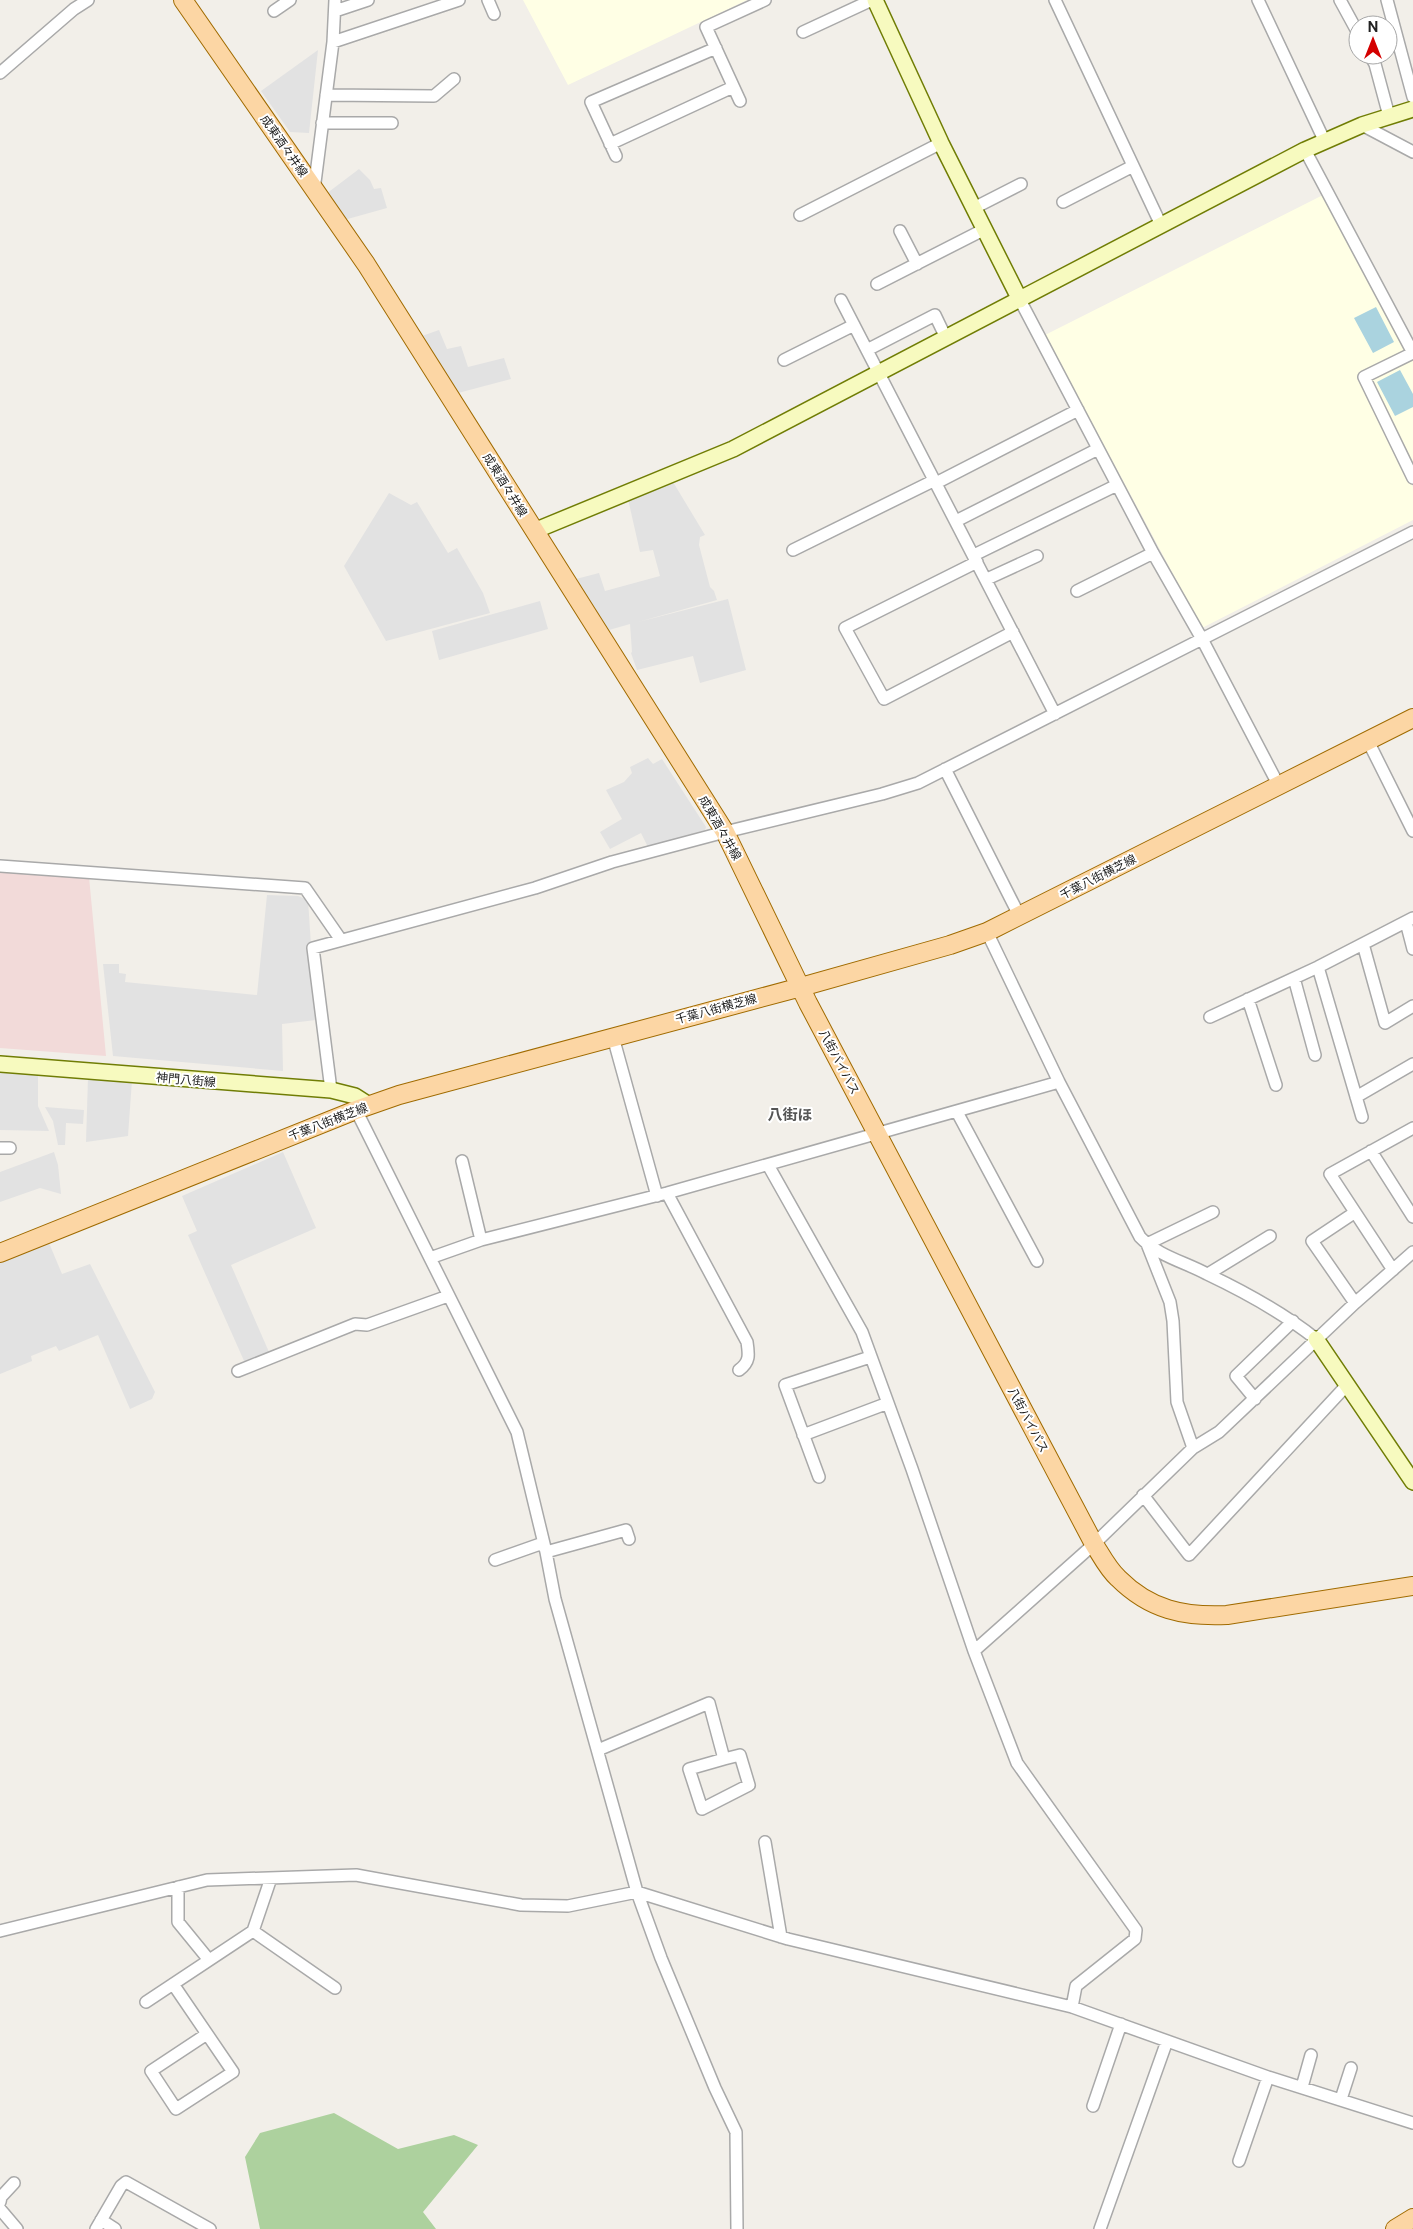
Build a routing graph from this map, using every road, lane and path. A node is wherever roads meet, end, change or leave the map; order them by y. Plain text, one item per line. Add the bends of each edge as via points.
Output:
1 (88, 0) edge
2 (183, 0) edge
3 (290, 0) edge
4 (368, 0) edge
5 (459, 0) edge
6 (488, 0) edge
7 (765, 0) edge
8 (874, 0) edge
9 (1055, 0) edge
10 (1258, 0) edge
11 (1340, 0) edge
12 (1387, 0) edge
13 (335, 6) edge
14 (274, 11) dead end
15 (494, 14) dead end
16 (1348, 15) edge
17 (803, 32) dead end
18 (333, 42) junction
19 (716, 48) junction
20 (1375, 65) edge
21 (0, 73) edge
22 (454, 79) dead end
23 (733, 87) junction
24 (326, 95) junction
25 (1413, 97) edge
26 (740, 101) dead end
27 (1413, 109) edge
28 (1389, 116) junction
29 (322, 123) junction
30 (392, 123) dead end
31 (1362, 124) junction
32 (1325, 142) junction
33 (941, 143) junction
34 (610, 144) junction
35 (1305, 150) junction
36 (1413, 152) edge
37 (616, 156) dead end
38 (1133, 166) junction
39 (1021, 184) dead end
40 (314, 190) junction
41 (1063, 202) dead end
42 (974, 208) junction
43 (800, 215) dead end
44 (1161, 225) junction
45 (984, 229) junction
46 (900, 231) dead end
47 (917, 264) junction
48 (877, 284) dead end
49 (840, 300) dead end
50 (1020, 300) junction
51 (854, 325) junction
52 (946, 338) junction
53 (867, 350) junction
54 (784, 360) dead end
55 (879, 374) junction
56 (1078, 410) junction
57 (1098, 449) junction
58 (1413, 478) edge
59 (936, 481) junction
60 (1117, 484) junction
61 (956, 521) junction
62 (534, 531) junction
63 (1412, 535) edge
64 (793, 550) dead end
65 (1153, 553) junction
66 (1038, 556) dead end
67 (976, 558) junction
68 (986, 579) junction
69 (1077, 591) dead end
70 (1013, 632) junction
71 (1202, 639) junction
72 (1055, 714) junction
73 (1413, 718) edge
74 (1368, 741) junction
75 (945, 769) junction
76 (1279, 786) junction
77 (1413, 831) edge
78 (726, 832) junction
79 (0, 866) edge
80 (1020, 917) junction
81 (1410, 920) edge
82 (987, 932) junction
83 (341, 940) junction
84 (1363, 944) junction
85 (1413, 949) edge
86 (1318, 966) junction
87 (1294, 978) junction
88 (800, 986) junction
89 (1248, 999) junction
90 (1413, 1006) edge
91 (1210, 1017) dead end
92 (613, 1037) junction
93 (1315, 1055) dead end
94 (0, 1064) edge
95 (1413, 1064) edge
96 (1059, 1082) junction
97 (1276, 1085) dead end
98 (330, 1090) junction
99 (1356, 1097) junction
100 (363, 1108) junction
101 (957, 1112) junction
102 (1362, 1117) dead end
103 (1413, 1128) edge
104 (876, 1133) junction
105 (1371, 1151) junction
106 (462, 1161) dead end
107 (768, 1165) junction
108 (662, 1194) junction
109 (1213, 1212) dead end
110 (1354, 1212) junction
111 (1413, 1217) edge
112 (1270, 1236) dead end
113 (481, 1240) junction
114 (1146, 1244) junction
115 (1413, 1252) edge
116 (0, 1253) edge
117 (430, 1258) junction
118 (1038, 1261) dead end
119 (1392, 1270) junction
120 (1208, 1274) junction
121 (448, 1296) junction
122 (1354, 1303) junction
123 (1293, 1321) junction
124 (1316, 1339) junction
125 (870, 1357) junction
126 (238, 1370) dead end
127 (739, 1370) dead end
128 (1346, 1386) junction
129 (1255, 1399) junction
130 (888, 1403) junction
131 (804, 1435) junction
132 (1193, 1448) junction
133 (819, 1477) dead end
134 (1413, 1482) edge
135 (1143, 1495) junction
136 (629, 1539) dead end
137 (1094, 1544) junction
138 (544, 1547) junction
139 (495, 1560) dead end
140 (1413, 1586) edge
141 (974, 1651) junction
142 (598, 1750) junction
143 (724, 1759) junction
144 (765, 1842) dead end
145 (271, 1878) junction
146 (178, 1887) junction
147 (637, 1892) junction
148 (0, 1930) edge
149 (253, 1931) junction
150 (780, 1936) junction
151 (210, 1960) junction
152 (173, 1984) junction
153 (336, 1988) dead end
154 (146, 2002) dead end
155 (1072, 2007) junction
156 (1121, 2024) junction
157 (207, 2034) junction
158 (1167, 2041) junction
159 (1311, 2055) dead end
160 (1351, 2068) dead end
161 (1268, 2077) junction
162 (1302, 2087) junction
163 (1341, 2099) junction
164 (1093, 2106) dead end
165 (1413, 2123) edge
166 (1239, 2161) dead end
167 (14, 2183) dead end
168 (0, 2202) edge
169 (0, 2209) edge
170 (1413, 2218) edge
171 (98, 2225) edge
172 (17, 2229) edge
173 (115, 2229) edge
174 (210, 2229) edge
175 (737, 2229) edge
176 (1100, 2229) edge
177 (1395, 2229) edge

1 - 21 street
2 - 40 main road, 成東酒々井線
3 - 14 street
4 - 13 street
5 - 18 street
6 - 15 street
7 - 19 street via 706,27
8 - 17 street
8 - 33 street
9 - 38 street
10 - 32 street
11 - 16 street
12 - 25 street
13 - 18 street
18 - 24 street
19 - 23 street
19 - 34 street via 591,102
20 - 28 street
22 - 24 street via 434,96
23 - 26 street
23 - 34 street
24 - 29 street
27 - 28 street
28 - 31 street
29 - 30 street
29 - 40 street
31 - 32 street
31 - 36 street
32 - 35 street
33 - 42 street
33 - 43 street
34 - 37 street
35 - 44 street
35 - 58 street via 1413,353 1364,377
38 - 41 street
38 - 44 street
39 - 42 street
40 - 62 main road, 成東酒々井線 via 371,273
42 - 45 street
44 - 50 street
45 - 47 street
45 - 50 street
46 - 47 street
47 - 48 street
49 - 51 street
50 - 52 street
50 - 56 street
51 - 53 street
51 - 54 street
52 - 53 street via 935,315
52 - 55 street
53 - 55 street
55 - 59 street
55 - 62 street via 733,449
56 - 57 street
56 - 59 street
57 - 60 street
57 - 61 street
59 - 61 street
59 - 64 street
60 - 65 street
60 - 67 street
61 - 67 street
62 - 78 main road, 成東酒々井線
63 - 71 street
65 - 69 street
65 - 71 street
66 - 68 street
67 - 68 street
67 - 70 street via 845,628 884,699
68 - 70 street
70 - 72 street
71 - 72 street
71 - 76 street
72 - 75 street
73 - 74 main road, 千葉八街横芝線
74 - 76 main road, 千葉八街横芝線
74 - 77 street
75 - 78 street via 918,783 882,794
75 - 80 street
76 - 80 main road, 千葉八街横芝線
78 - 83 street
78 - 88 main road, 成東酒々井線
79 - 83 street via 305,888
80 - 82 main road, 千葉八街横芝線
81 - 84 street
81 - 85 street
82 - 88 main road, 千葉八街横芝線
82 - 96 street
83 - 98 street via 313,948
84 - 86 street
84 - 90 street via 1385,1023
86 - 87 street
86 - 99 street
87 - 89 street
87 - 93 street
88 - 92 main road, 千葉八街横芝線
88 - 104 main road, 八街バイパス
89 - 91 street
89 - 97 street
92 - 100 main road, 千葉八街横芝線 via 399,1095
92 - 108 street
94 - 98 street, 神門八街線
95 - 99 street
96 - 101 street
96 - 114 street
98 - 100 street, 神門八街線 via 355,1096
99 - 102 street
100 - 116 main road, 千葉八街横芝線
100 - 117 street
101 - 104 street
101 - 118 street
103 - 105 street
104 - 107 street
104 - 137 main road, 八街バイパス
105 - 110 street via 1330,1174
105 - 111 street
106 - 113 street
107 - 108 street
107 - 125 street via 862,1332
108 - 113 street
108 - 127 street via 747,1342 748,1359
109 - 114 street
110 - 119 street
110 - 122 street via 1312,1241
112 - 120 street
113 - 117 street
114 - 120 street
114 - 132 street via 1170,1302 1177,1402
115 - 119 street
117 - 121 street
119 - 122 street
120 - 123 street
121 - 126 street via 366,1325 355,1324
121 - 138 street via 517,1432
122 - 124 street
123 - 124 street
123 - 129 street via 1236,1376
124 - 128 street
124 - 129 street
125 - 130 street
125 - 131 street via 785,1385
128 - 134 street
128 - 135 street via 1189,1555
129 - 132 street via 1220,1432
130 - 131 street
130 - 141 street
131 - 133 street
132 - 135 street
135 - 137 street
136 - 138 street via 626,1530
137 - 140 main road, 八街バイパス via 1116,1577 1135,1593 1176,1612 1199,1617
137 - 141 street
138 - 139 street
138 - 142 street via 554,1599
141 - 155 street via 1017,1763 1136,1930 1135,1939 1076,1986
142 - 143 street via 709,1703
142 - 147 street
143 - 143 street via 689,1769 702,1810 749,1785 740,1755
144 - 150 street
145 - 146 street via 207,1880
145 - 147 street via 356,1875 521,1905 568,1906
145 - 149 street
146 - 148 street
146 - 151 street via 178,1922
147 - 150 street
147 - 175 street via 714,2088 736,2132
149 - 151 street
149 - 153 street
150 - 155 street
151 - 152 street
152 - 154 street
152 - 157 street
155 - 156 street
156 - 158 street
156 - 164 street
157 - 157 street via 233,2072 176,2110 151,2070
158 - 161 street
158 - 176 street
159 - 162 street
160 - 163 street
161 - 162 street
161 - 166 street
162 - 163 street
163 - 165 street
167 - 168 street
169 - 172 street
170 - 177 main road
171 - 173 street
171 - 174 street via 126,2182

